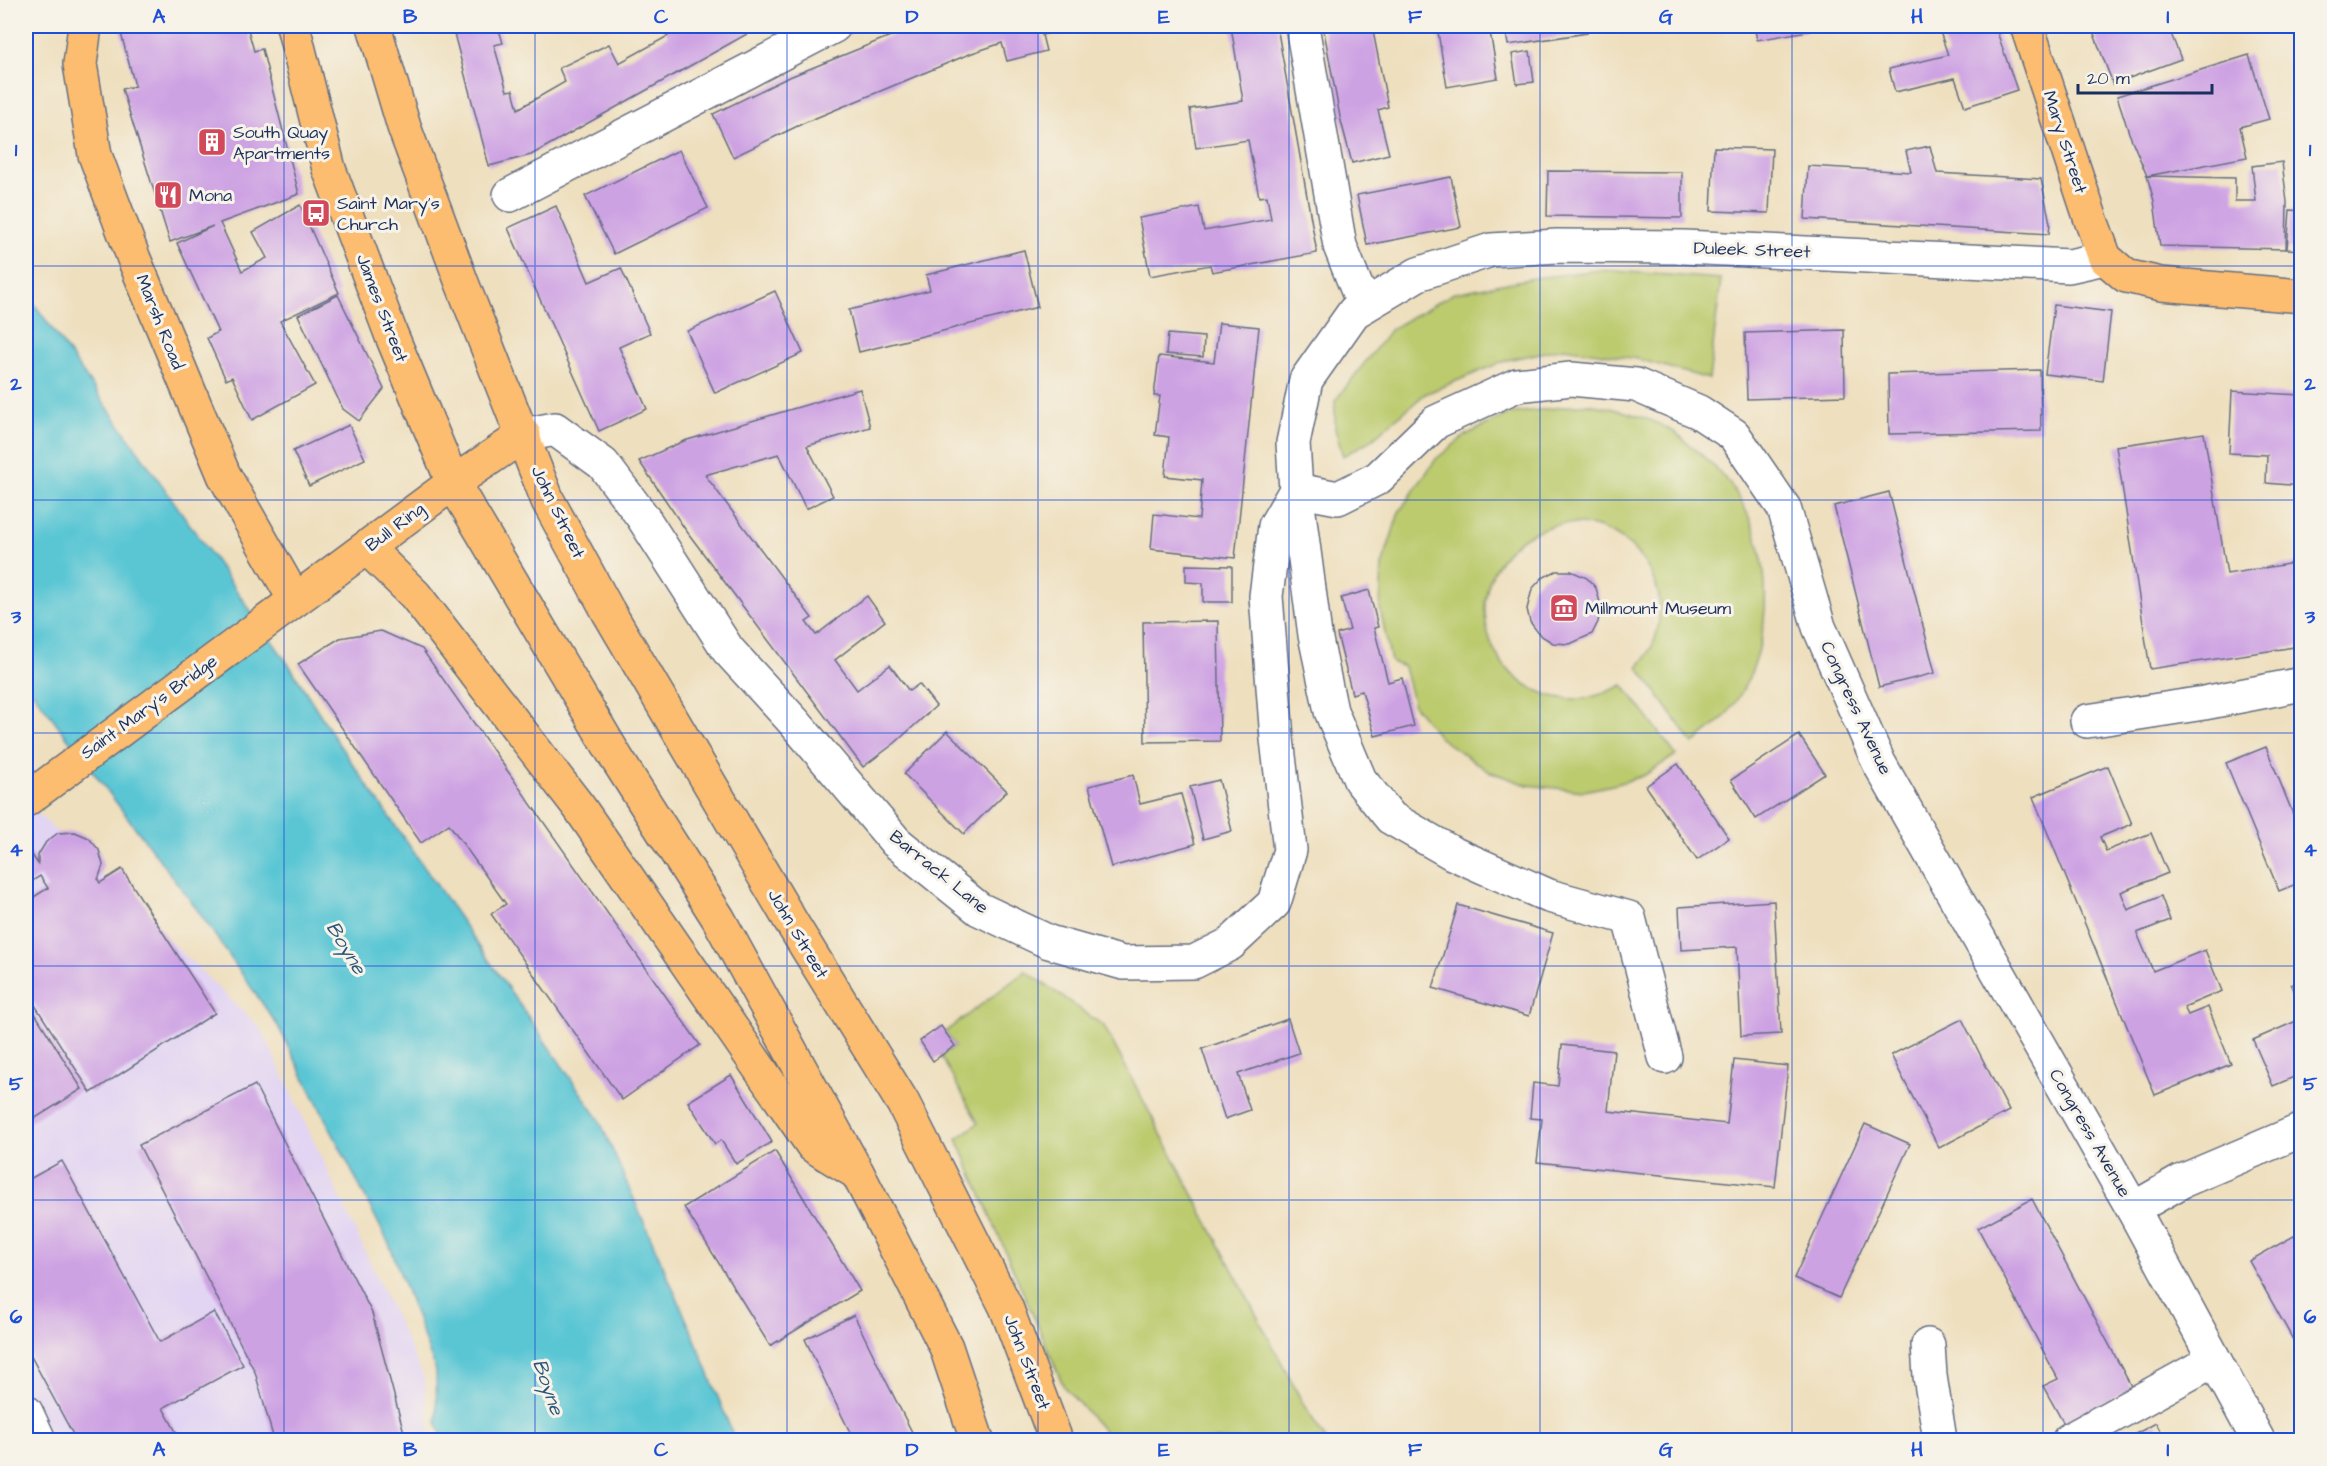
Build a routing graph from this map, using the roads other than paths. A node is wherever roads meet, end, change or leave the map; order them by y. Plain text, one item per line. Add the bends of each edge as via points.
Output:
1 (85, 26) edge
2 (293, 26) edge
3 (374, 26) edge
4 (834, 26) edge
5 (1302, 26) edge
6 (2027, 26) edge
7 (510, 195) dead end
8 (2106, 258) junction
9 (2301, 296) edge
10 (1364, 306) junction
11 (524, 435) junction
12 (453, 483) junction
13 (1296, 490) junction
14 (367, 548) junction
15 (295, 600) junction
16 (267, 620) joint
17 (2301, 684) edge
18 (2086, 721) dead end
19 (28, 793) edge
20 (1665, 1056) dead end
21 (2301, 1130) edge
22 (858, 1174) junction
23 (2133, 1209) junction
24 (1928, 1345) dead end
25 (2214, 1360) junction
26 (26, 1412) edge
27 (39, 1440) edge
28 (977, 1440) edge
29 (1056, 1440) edge
30 (1940, 1440) edge
31 (2069, 1440) edge
32 (2258, 1440) edge

1 - 15 main road, Marsh Road via 80,64 95,155 224,475
2 - 12 main road, James Street via 329,169
3 - 11 main road via 404,127
4 - 7 street
5 - 10 street via 1340,246
6 - 8 main road, Mary Street
8 - 9 main road via 2126,276 2161,284
8 - 10 street, Duleek Street via 2068,266 1684,247 1491,250 1418,274
10 - 13 street, Duleek Street via 1354,312 1306,380 1293,443
11 - 12 main road, Bull Ring
11 - 13 street, Barrack Lane via 555,429 603,464 642,516 728,650 896,842 979,909 1049,942 1123,963 1194,962 1230,944 1274,903 1290,850 1266,596 1275,526
11 - 29 main road, John Street via 548,501 614,621 903,1103 1006,1307
12 - 14 main road, Bull Ring
12 - 22 main road via 617,759 718,918
13 - 20 street via 1315,635 1331,711 1360,780 1391,818 1452,854 1549,896 1629,918
13 - 23 street, Congress Avenue via 1338,498 1378,478 1436,422 1517,385 1571,379 1636,384 1699,412 1734,435 1784,508 1819,627 1880,763
14 - 15 main road, Bull Ring
14 - 22 main road via 416,595 579,807 813,1146
15 - 16 main road, Bull Ring
16 - 19 main road, Saint Mary's Bridge
17 - 18 street
21 - 23 street via 2182,1181
22 - 28 main road via 946,1347
23 - 25 street, Congress Avenue
24 - 30 street
25 - 31 street
25 - 32 street, Congress Avenue
26 - 27 street

